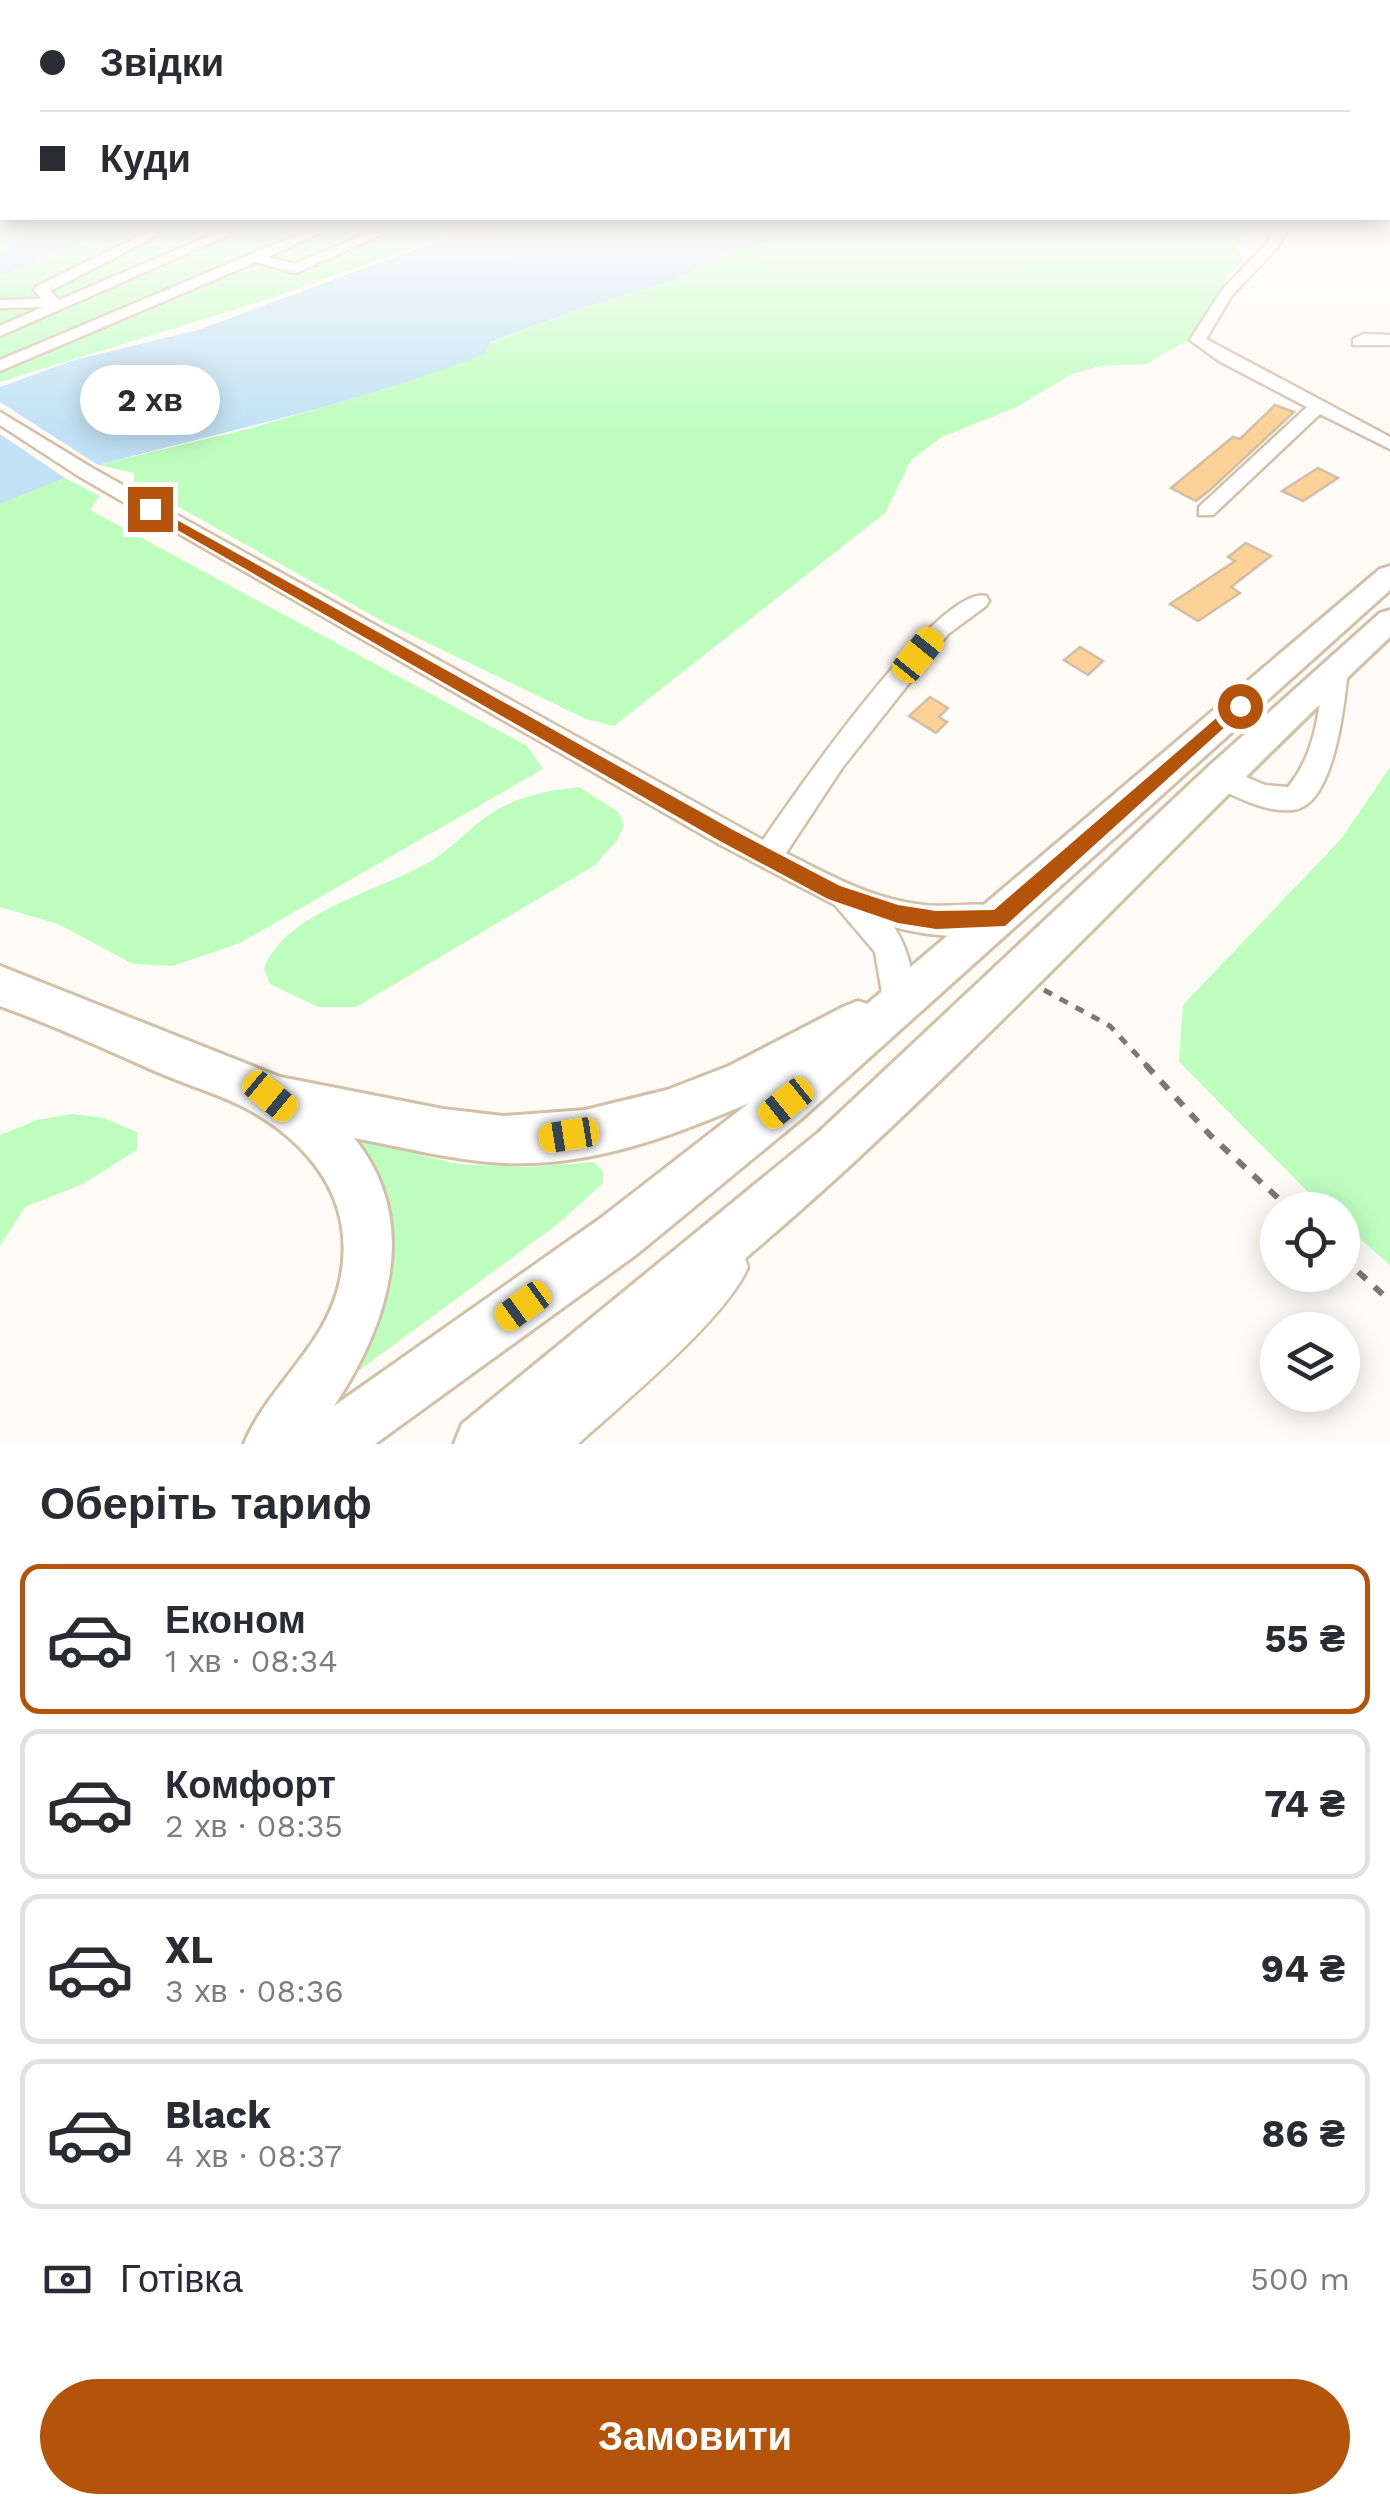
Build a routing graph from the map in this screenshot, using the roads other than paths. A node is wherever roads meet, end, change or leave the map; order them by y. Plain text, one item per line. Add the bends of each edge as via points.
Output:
1 (44, 294) edge
2 (77, 294) edge
3 (166, 294) edge
4 (1228, 294) edge
5 (0, 304) edge
6 (52, 305) junction
7 (0, 330) edge
8 (1390, 340) edge
9 (1358, 342) dead end
10 (0, 366) edge
11 (1320, 408) junction
12 (0, 417) edge
13 (1390, 444) edge
14 (1206, 511) dead end
15 (1390, 575) edge
16 (978, 601) dead end
17 (1390, 620) edge
18 (1336, 670) junction
19 (1220, 776) junction
20 (767, 857) junction
21 (835, 892) junction
22 (998, 919) junction
23 (0, 986) edge
24 (911, 991) junction
25 (270, 1096) junction
26 (836, 1148) junction
27 (272, 1444) edge
28 (328, 1444) edge
29 (482, 1444) edge
30 (546, 1444) edge

1 - 6 street
2 - 6 street
3 - 10 street
4 - 11 street via 1198,340
5 - 6 street
6 - 7 street
8 - 9 street
11 - 13 street
11 - 14 street
12 - 20 street via 87,473
15 - 22 main road
16 - 20 street via 940,628 833,761
17 - 18 main road
18 - 19 main road
18 - 19 street via 1329,733 1315,777 1294,799 1262,796
19 - 26 main road
20 - 21 street
21 - 22 street via 898,914
21 - 24 street via 884,932
22 - 24 main road
23 - 25 main road
24 - 25 main road via 768,1074 686,1108 598,1131 539,1140 464,1136
24 - 28 main road via 786,1103 619,1236
25 - 27 main road via 334,1151 362,1194 370,1246 363,1301 341,1348
26 - 29 main road
26 - 30 street via 669,1332

